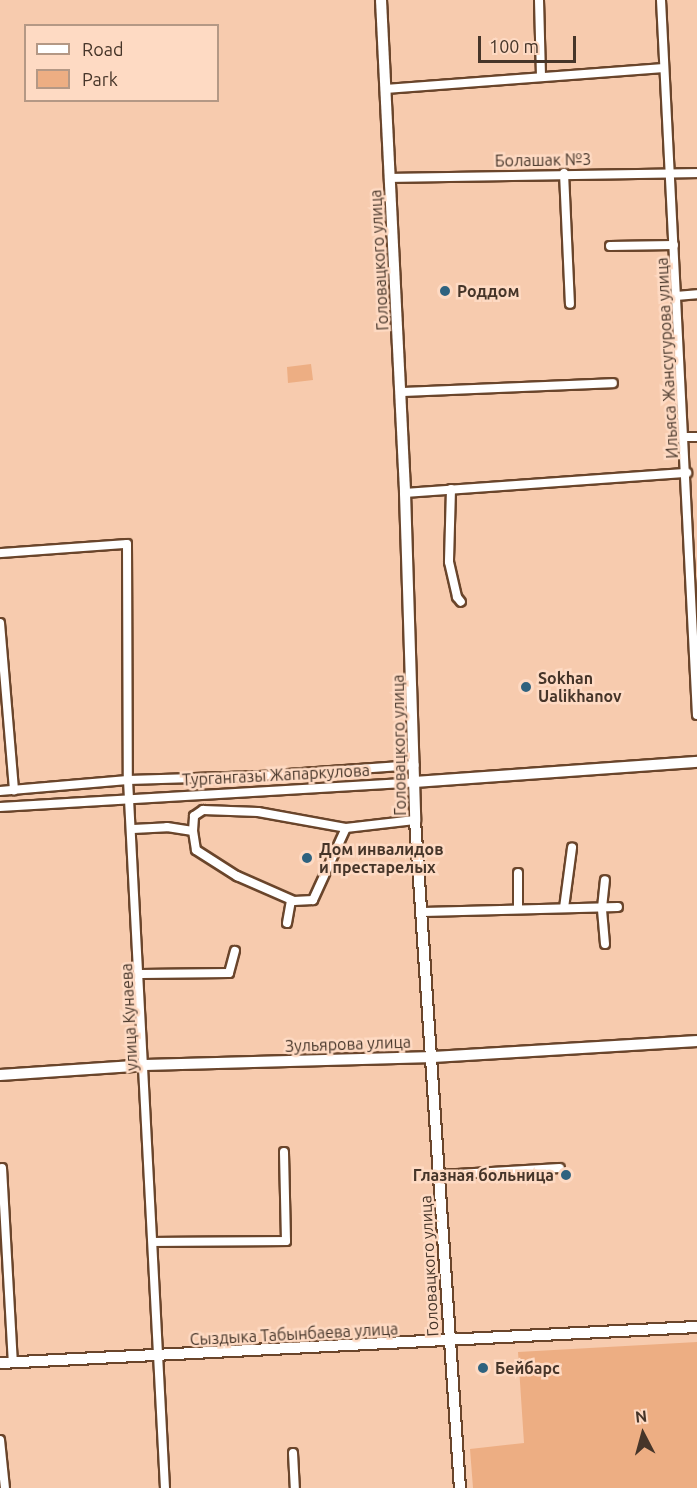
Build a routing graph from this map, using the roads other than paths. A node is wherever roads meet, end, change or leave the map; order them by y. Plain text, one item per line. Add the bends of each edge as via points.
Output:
1 (381, 0) edge
2 (540, 0) edge
3 (661, 0) edge
4 (663, 68) junction
5 (542, 77) junction
6 (386, 89) junction
7 (564, 173) junction
8 (697, 173) edge
9 (670, 174) junction
10 (390, 178) junction
11 (674, 245) junction
12 (610, 246) dead end
13 (697, 294) edge
14 (676, 296) junction
15 (570, 304) dead end
16 (613, 383) dead end
17 (401, 392) junction
18 (686, 437) junction
19 (697, 437) edge
20 (687, 473) junction
21 (451, 489) junction
22 (405, 493) junction
23 (0, 553) edge
24 (462, 602) dead end
25 (0, 623) edge
26 (697, 715) edge
27 (697, 762) edge
28 (415, 765) junction
29 (129, 780) junction
30 (416, 782) junction
31 (14, 790) junction
32 (0, 791) edge
33 (131, 798) junction
34 (0, 807) edge
35 (416, 820) junction
36 (133, 828) junction
37 (346, 828) junction
38 (193, 831) junction
39 (572, 848) dead end
40 (518, 873) dead end
41 (605, 880) dead end
42 (291, 900) junction
43 (618, 907) dead end
44 (518, 908) junction
45 (564, 908) junction
46 (602, 908) junction
47 (423, 912) junction
48 (287, 922) dead end
49 (605, 944) dead end
50 (235, 951) dead end
51 (141, 974) junction
52 (697, 1041) edge
53 (434, 1057) junction
54 (145, 1065) junction
55 (0, 1075) edge
56 (284, 1152) dead end
57 (2, 1168) dead end
58 (560, 1168) dead end
59 (440, 1175) junction
60 (153, 1242) junction
61 (697, 1327) edge
62 (447, 1340) junction
63 (159, 1356) junction
64 (13, 1362) junction
65 (0, 1363) edge
66 (0, 1440) edge
67 (294, 1453) dead end
68 (5, 1488) edge
69 (165, 1488) edge
70 (295, 1488) edge
71 (460, 1488) edge

1 - 6 street, Головацкого улица
2 - 5 street
3 - 4 street, Ильяса Жансугурова улица
4 - 5 street
4 - 9 street, Ильяса Жансугурова улица
5 - 6 street
6 - 10 street, Головацкого улица
7 - 9 street, Болашак №3
7 - 10 street, Болашак №3
7 - 15 street
8 - 9 street, Болашак №3
9 - 11 street, Ильяса Жансугурова улица
10 - 17 street, Головацкого улица
11 - 12 street
11 - 14 street, Ильяса Жансугурова улица
13 - 14 street
14 - 18 street, Ильяса Жансугурова улица
16 - 17 street
17 - 22 street, Головацкого улица
18 - 19 street
18 - 20 street, Ильяса Жансугурова улица
20 - 21 street
20 - 26 street, Ильяса Жансугурова улица
21 - 22 street
21 - 24 street via 449,561 457,597
22 - 28 street, Головацкого улица
23 - 29 street, улица Кунаева via 128,544
25 - 31 street
27 - 30 street, Тургангазы Жапаркулова
28 - 29 street, Тургангазы Жапаркулова
28 - 30 street, Головацкого улица
29 - 31 street, Тургангазы Жапаркулова
29 - 33 street, улица Кунаева
30 - 33 street, Тургангазы Жапаркулова
30 - 35 street, Головацкого улица
31 - 32 street, Тургангазы Жапаркулова
33 - 34 street, Тургангазы Жапаркулова
33 - 36 street, улица Кунаева
35 - 37 street
35 - 47 street, Головацкого улица
36 - 38 street via 167,826
36 - 51 street, улица Кунаева
37 - 38 street via 218,809 203,810 194,816
37 - 42 street via 313,900
38 - 42 street via 196,850 237,876
39 - 45 street
40 - 44 street
41 - 46 street
42 - 48 street
43 - 46 street
44 - 45 street
44 - 47 street
45 - 46 street
46 - 49 street
47 - 53 street, Головацкого улица
50 - 51 street via 230,973
51 - 54 street, улица Кунаева
52 - 53 street, Зульярова улица
53 - 54 street, Зульярова улица
53 - 59 street, Головацкого улица
54 - 55 street, Зульярова улица
54 - 60 street, улица Кунаева
56 - 60 street via 286,1241
57 - 64 street
58 - 59 street
59 - 62 street, Головацкого улица
60 - 63 street, улица Кунаева
61 - 62 street, Сыздыка Табынбаева улица
62 - 63 street, Сыздыка Табынбаева улица
62 - 71 street, Головацкого улица
63 - 64 street, Сыздыка Табынбаева улица
63 - 69 street, улица Кунаева
64 - 65 street, Сыздыка Табынбаева улица
66 - 68 street
67 - 70 street

